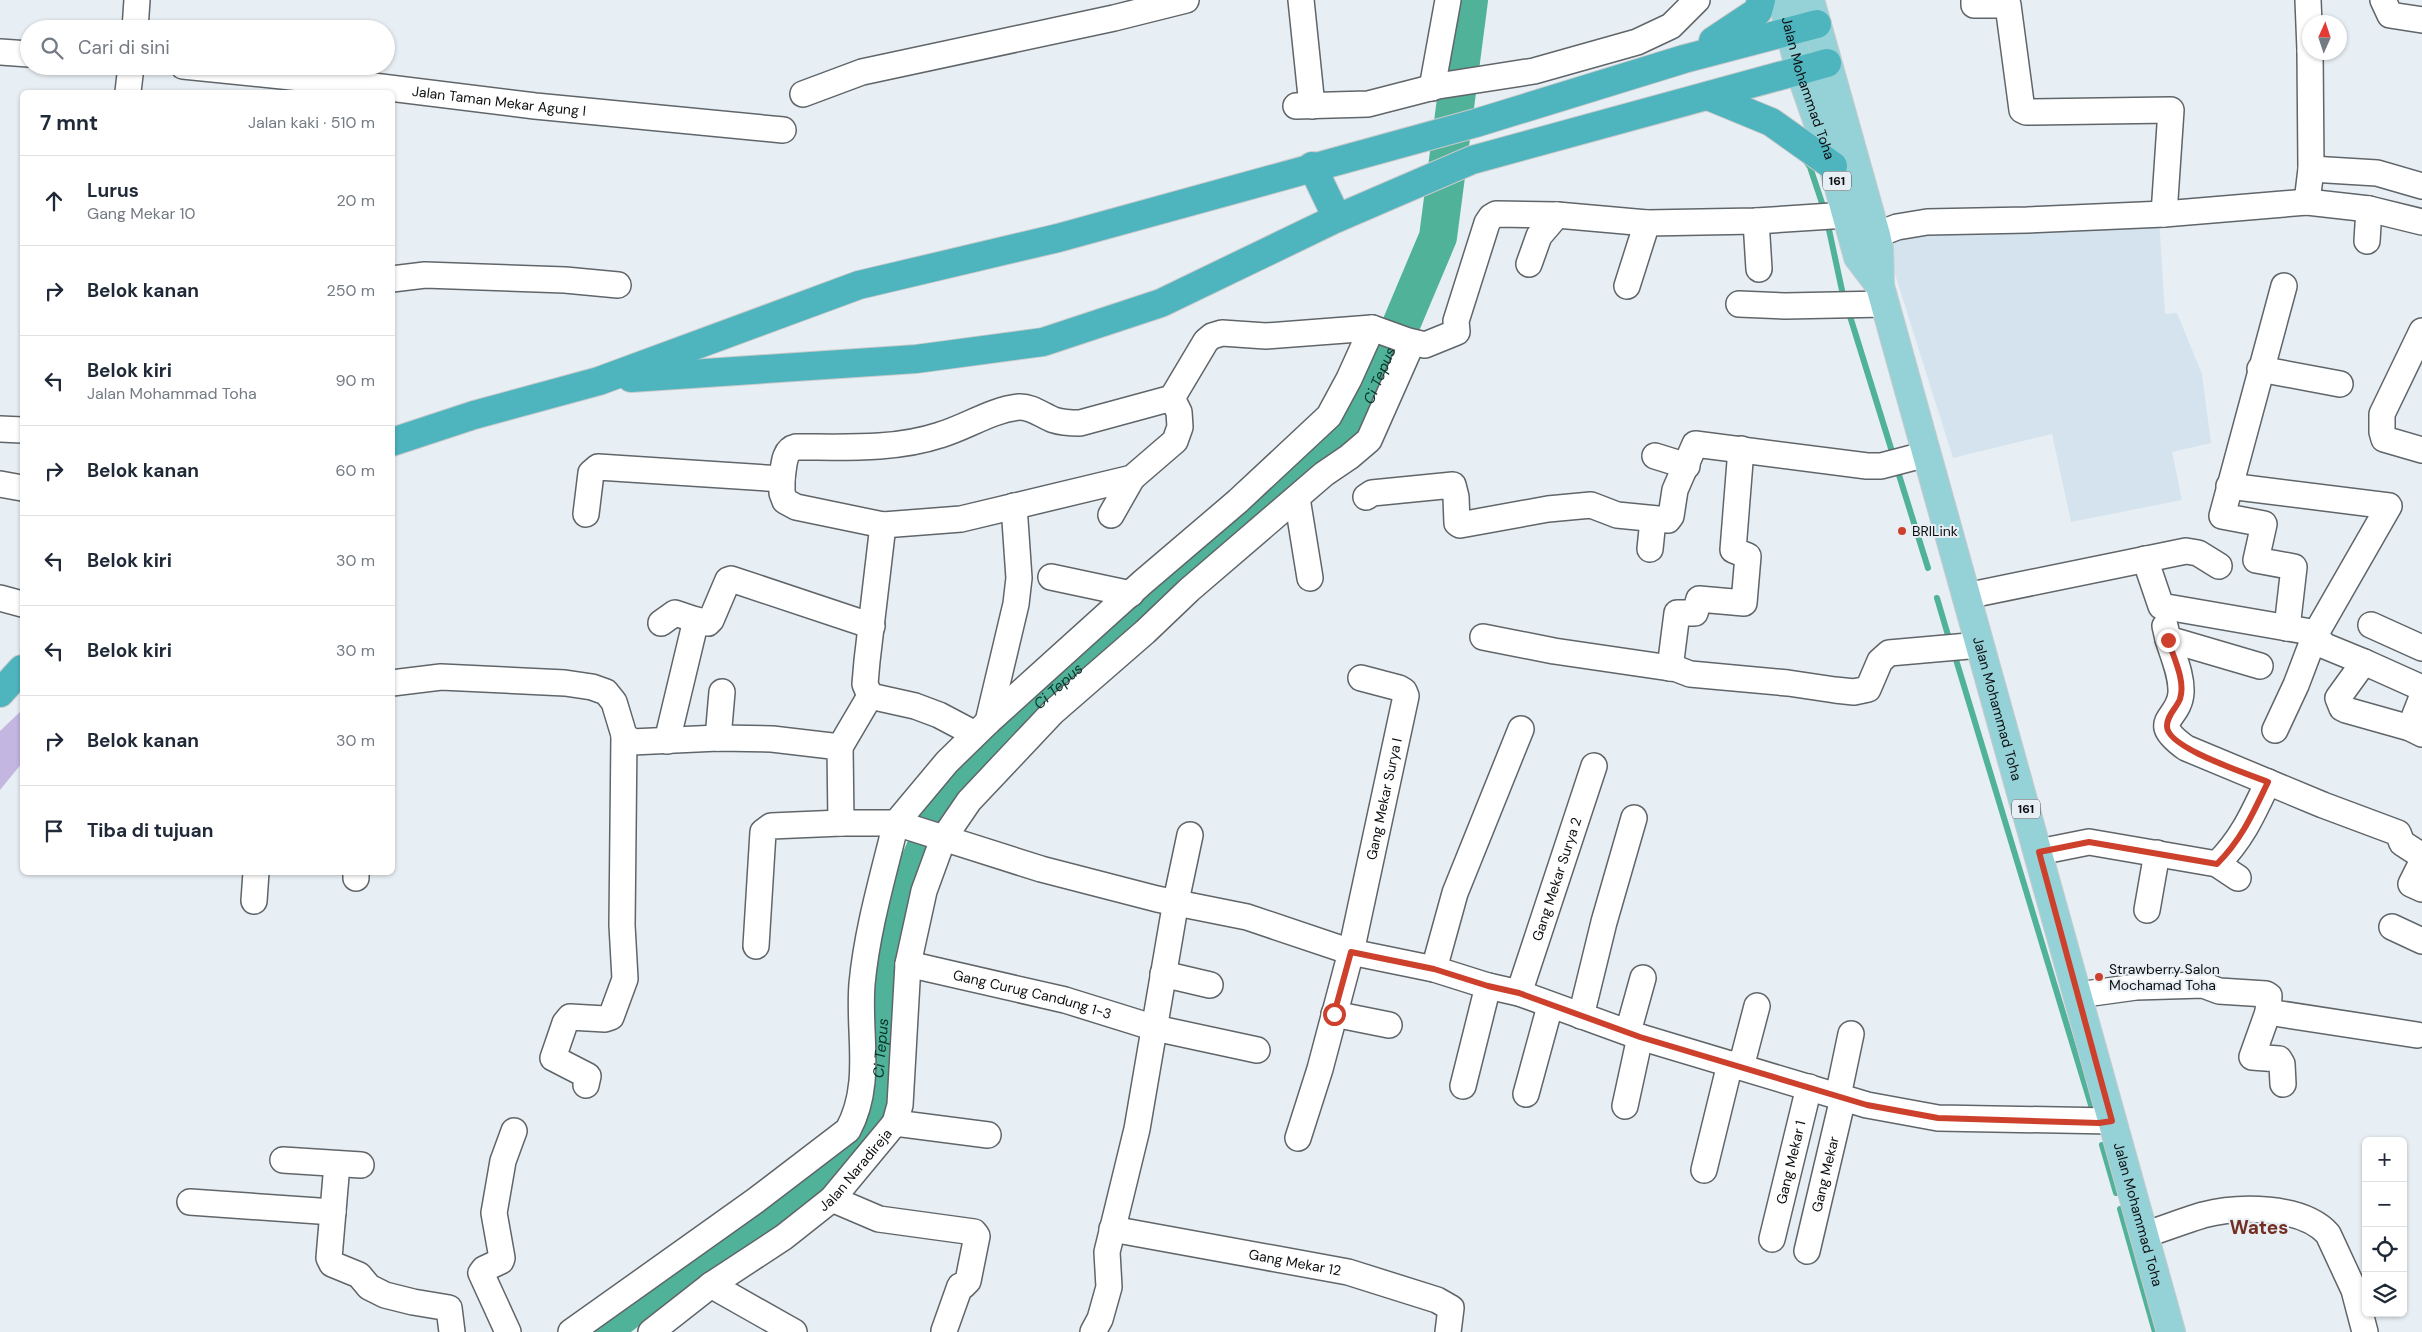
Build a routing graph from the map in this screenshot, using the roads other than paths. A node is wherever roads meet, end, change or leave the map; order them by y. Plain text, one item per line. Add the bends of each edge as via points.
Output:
1 (137, 0) edge
2 (1186, 0) edge
3 (1301, 0) edge
4 (1448, 0) edge
5 (1697, 0) edge
6 (1761, 0) edge
7 (1782, 0) edge
8 (1974, 0) edge
9 (2308, 0) edge
10 (2383, 0) edge
11 (1813, 12) edge
12 (2309, 15) edge
13 (136, 20) edge
14 (2422, 20) edge
15 (1790, 31) junction
16 (0, 52) edge
17 (20, 53) edge
18 (1684, 59) junction
19 (2310, 60) edge
20 (1827, 63) junction
21 (1800, 71) junction
22 (130, 75) edge
23 (276, 75) edge
24 (1435, 87) junction
25 (128, 90) edge
26 (803, 94) dead end
27 (1708, 96) junction
28 (783, 130) dead end
29 (1312, 166) junction
30 (1833, 166) junction
31 (2311, 169) junction
32 (2422, 186) edge
33 (2307, 202) junction
34 (2369, 209) junction
35 (1847, 214) junction
36 (2164, 214) junction
37 (1557, 215) junction
38 (1337, 218) junction
39 (1756, 221) junction
40 (2422, 222) edge
41 (1647, 223) junction
42 (1876, 235) junction
43 (2367, 241) dead end
44 (1529, 264) dead end
45 (1759, 269) dead end
46 (395, 280) edge
47 (618, 285) dead end
48 (1627, 286) dead end
49 (2284, 286) dead end
50 (1883, 295) junction
51 (1739, 304) dead end
52 (1377, 329) junction
53 (2422, 331) edge
54 (1410, 342) junction
55 (2260, 369) junction
56 (599, 381) junction
57 (2340, 384) dead end
58 (1172, 398) junction
59 (0, 429) edge
60 (20, 430) edge
61 (395, 441) edge
62 (1741, 449) junction
63 (2422, 450) edge
64 (1927, 454) junction
65 (1655, 456) dead end
66 (1687, 466) junction
67 (1132, 478) junction
68 (782, 479) junction
69 (0, 484) edge
70 (2228, 486) junction
71 (20, 488) edge
72 (1366, 497) dead end
73 (1297, 498) junction
74 (1014, 506) junction
75 (586, 514) dead end
76 (1111, 516) dead end
77 (1653, 520) junction
78 (883, 525) junction
79 (1650, 549) dead end
80 (2145, 559) junction
81 (2220, 566) dead end
82 (1051, 577) dead end
83 (1310, 578) dead end
84 (1131, 594) junction
85 (1966, 596) junction
86 (0, 598) edge
87 (20, 603) edge
88 (2162, 606) junction
89 (696, 620) junction
90 (660, 623) dead end
91 (2371, 625) dead end
92 (872, 626) junction
93 (2286, 628) junction
94 (2315, 635) junction
95 (1483, 637) dead end
96 (2168, 640) junction
97 (1961, 646) junction
98 (2422, 648) edge
99 (2364, 662) junction
100 (2260, 666) dead end
101 (1670, 668) junction
102 (20, 671) edge
103 (1361, 678) dead end
104 (395, 682) edge
105 (2422, 688) edge
106 (722, 692) dead end
107 (0, 694) edge
108 (870, 696) junction
109 (2422, 698) edge
110 (982, 728) junction
111 (1521, 729) dead end
112 (2275, 730) dead end
113 (2416, 731) edge
114 (624, 736) junction
115 (718, 738) junction
116 (667, 741) junction
117 (840, 747) junction
118 (1594, 766) dead end
119 (2268, 782) junction
120 (1634, 818) dead end
121 (841, 823) junction
122 (899, 824) junction
123 (1190, 835) dead end
124 (938, 837) junction
125 (2039, 852) junction
126 (2157, 854) junction
127 (2422, 856) edge
128 (2422, 862) edge
129 (2217, 864) junction
130 (256, 875) edge
131 (2238, 878) dead end
132 (2422, 889) edge
133 (254, 901) dead end
134 (1176, 901) junction
135 (2147, 910) dead end
136 (2392, 927) dead end
137 (2422, 941) edge
138 (756, 946) dead end
139 (1351, 952) junction
140 (908, 964) junction
141 (1434, 969) junction
142 (1163, 974) junction
143 (1643, 978) dead end
144 (1210, 985) dead end
145 (1488, 986) junction
146 (1519, 993) junction
147 (2078, 995) junction
148 (1550, 1006) junction
149 (1757, 1006) dead end
150 (2268, 1012) junction
151 (1334, 1014) junction
152 (1581, 1016) junction
153 (1389, 1025) dead end
154 (1155, 1028) junction
155 (1634, 1034) junction
156 (1851, 1034) dead end
157 (2417, 1035) dead end
158 (1257, 1050) dead end
159 (1736, 1066) junction
160 (2283, 1084) dead end
161 (586, 1085) dead end
162 (1463, 1086) dead end
163 (1809, 1087) junction
164 (1526, 1094) dead end
165 (1841, 1097) junction
166 (1625, 1106) dead end
167 (2112, 1121) junction
168 (895, 1123) junction
169 (514, 1131) dead end
170 (988, 1135) dead end
171 (1298, 1138) dead end
172 (1793, 1158) junction
173 (283, 1160) dead end
174 (1828, 1166) junction
175 (1704, 1170) dead end
176 (832, 1199) junction
177 (190, 1202) dead end
178 (333, 1212) junction
179 (1112, 1229) junction
180 (2144, 1235) junction
181 (1772, 1239) dead end
182 (1807, 1251) dead end
183 (710, 1285) junction
184 (452, 1332) edge
185 (508, 1332) edge
186 (570, 1332) edge
187 (651, 1332) edge
188 (794, 1332) edge
189 (945, 1332) edge
190 (1093, 1332) edge
191 (1448, 1332) edge
192 (2171, 1332) edge
193 (2365, 1332) edge

1 - 13 street
2 - 26 street via 862,72
3 - 24 street via 1304,106 1368,104
4 - 24 street
5 - 24 street via 1671,26 1637,42 1534,71
6 - 18 highway via 1758,11 1740,25
7 - 15 main road, Jalan Mohammad Toha / 161
8 - 36 street via 1974,5 2008,5 2022,110 2171,110
9 - 12 street
10 - 14 street via 2390,15
11 - 15 highway
11 - 20 main road, Jalan Mohammad Toha / 161
15 - 18 highway
15 - 21 main road, Jalan Mohammad Toha / 161
16 - 17 street
18 - 29 highway via 1476,123
19 - 31 street
20 - 21 highway
20 - 42 main road, Jalan Mohammad Toha / 161
21 - 27 highway
21 - 30 main road, Jalan Mohammad Toha / 161
22 - 25 street
23 - 28 street, Jalan Taman Mekar Agung I via 535,106
27 - 30 highway via 1771,122
27 - 38 highway via 1472,160
29 - 38 highway
29 - 56 highway via 1040,242 859,285
30 - 35 main road, Jalan Mohammad Toha / 161
31 - 32 street via 2377,173
31 - 33 street
33 - 34 street
33 - 36 street
34 - 40 street
34 - 43 street
35 - 39 street
35 - 50 main road, Jalan Mohammad Toha / 161 via 1858,257
36 - 42 street via 1927,222 1897,227
37 - 41 street
37 - 44 street via 1539,236
37 - 54 street via 1505,213 1491,217 1486,223 1456,321 1457,332 1425,345
38 - 56 highway via 1161,303 1043,342 916,359
39 - 41 street
39 - 45 street
41 - 48 street
42 - 50 main road, Jalan Mohammad Toha / 161
46 - 47 street via 425,275
49 - 55 street
50 - 51 street via 1785,306
50 - 64 main road, Jalan Mohammad Toha / 161
52 - 54 street
52 - 58 street via 1266,336 1222,333 1212,336
52 - 84 street via 1330,416
53 - 63 street via 2382,414 2384,439
54 - 73 street, Jalan Naradireja via 1369,440
55 - 57 street
55 - 70 street
56 - 61 highway via 474,415
58 - 67 street via 1180,427 1175,441
58 - 68 street via 1080,423 1053,420 1022,407 1008,408 940,436 916,441 869,447 796,447 786,453
59 - 60 street
62 - 64 street via 1867,466
62 - 66 street via 1695,444
62 - 101 street via 1733,550 1748,556 1744,603 1698,599 1695,613 1677,613
64 - 85 main road, Jalan Mohammad Toha / 161
65 - 66 street
66 - 77 street via 1675,490 1671,516 1668,520
67 - 74 street
67 - 76 street
68 - 75 street via 598,468 591,473
68 - 78 street via 785,501 796,507
69 - 71 street
70 - 93 street via 2222,517 2264,524 2256,560 2294,566
70 - 94 street via 2389,506
72 - 77 street via 1372,493 1453,485 1457,523 1460,525 1548,509 1591,505 1617,514
73 - 83 street
73 - 124 street, Jalan Naradireja via 1188,590 1053,712
74 - 78 street via 961,519
74 - 110 street via 1019,578 1016,604
77 - 79 street
78 - 92 street
80 - 81 street via 2192,551
80 - 85 street
80 - 88 street
82 - 84 street
84 - 110 street
85 - 97 main road, Jalan Mohammad Toha / 161
86 - 87 street
88 - 93 street
88 - 96 street
89 - 90 street via 675,613
89 - 92 street via 708,623 711,620 731,579
89 - 116 street
91 - 98 street
92 - 108 street via 866,684
93 - 94 street
94 - 99 street via 2325,646
94 - 112 street
95 - 101 street
96 - 100 street
96 - 119 street via 2181,692 2167,724 2171,738 2186,748
97 - 101 street via 1885,655 1868,689 1854,692 1690,674
97 - 125 main road, Jalan Mohammad Toha / 161
99 - 105 street
99 - 113 street via 2338,698 2342,708
102 - 107 highway
103 - 139 street, Gang Mekar Surya I via 1399,688 1406,696
104 - 114 street via 441,677 592,687 606,692 614,702
106 - 115 street
108 - 110 street via 915,706
108 - 117 street
109 - 113 street
110 - 122 street via 947,762
111 - 141 street via 1455,893
114 - 116 street via 632,742
114 - 161 street via 622,925 625,979 611,1017 570,1017 553,1058 588,1076
115 - 116 street
115 - 117 street via 772,739
117 - 121 street
118 - 146 street, Gang Mekar Surya 2
119 - 127 street via 2398,833 2402,843
119 - 129 street via 2235,846
120 - 152 street
121 - 122 street
121 - 138 street via 771,826 764,832
122 - 124 street
122 - 186 street via 870,936 862,985 864,1066 860,1098 848,1130 755,1202
123 - 134 street
124 - 134 street via 1041,869
124 - 140 street, Jalan Naradireja
125 - 126 street via 2089,842
125 - 147 main road, Jalan Mohammad Toha / 161
126 - 129 street
126 - 135 street
128 - 132 street via 2411,884
129 - 131 street
130 - 133 street
134 - 139 street via 1247,917
134 - 142 street
136 - 137 street
139 - 141 street
139 - 151 street
140 - 154 street, Gang Curug Candung 1-3 via 1066,1000
140 - 168 street, Jalan Naradireja via 900,1105
141 - 145 street
142 - 144 street
142 - 154 street
143 - 155 street
145 - 146 street
145 - 162 street
146 - 148 street
147 - 150 street via 2136,987 2203,985 2219,991 2266,994 2269,996
147 - 167 main road, Jalan Mohammad Toha / 161
148 - 152 street
148 - 164 street
149 - 159 street
150 - 157 street
150 - 160 street via 2252,1056 2279,1059
151 - 153 street
151 - 171 street
152 - 155 street
154 - 158 street, Gang Curug Candung 1-3
154 - 179 street via 1137,1129
155 - 159 street
155 - 166 street
156 - 165 street, Gang Mekar
159 - 163 street
159 - 175 street
163 - 165 street
163 - 172 street, Gang Mekar 1
165 - 167 street via 1938,1118
165 - 174 street, Gang Mekar
167 - 180 main road, Jalan Mohammad Toha / 161
168 - 170 street
168 - 176 street, Jalan Naradireja
169 - 185 street via 503,1161 494,1214 502,1258 481,1273
172 - 174 street
172 - 181 street, Gang Mekar 1
173 - 178 street via 349,1165
174 - 182 street, Gang Mekar
176 - 183 street, Jalan Naradireja via 784,1237
176 - 189 street via 878,1219 974,1232 977,1236 968,1281 960,1286
177 - 178 street
178 - 184 street via 329,1258 332,1264 359,1275 369,1287 385,1295 448,1308
179 - 190 street via 1108,1252 1110,1286
179 - 191 street, Gang Mekar 12 via 1348,1272 1438,1300 1451,1308
180 - 192 main road, Jalan Mohammad Toha / 161
180 - 193 street via 2204,1215 2241,1210 2292,1213 2307,1218 2328,1234 2354,1290
183 - 187 street, Jalan Naradireja
183 - 188 street

